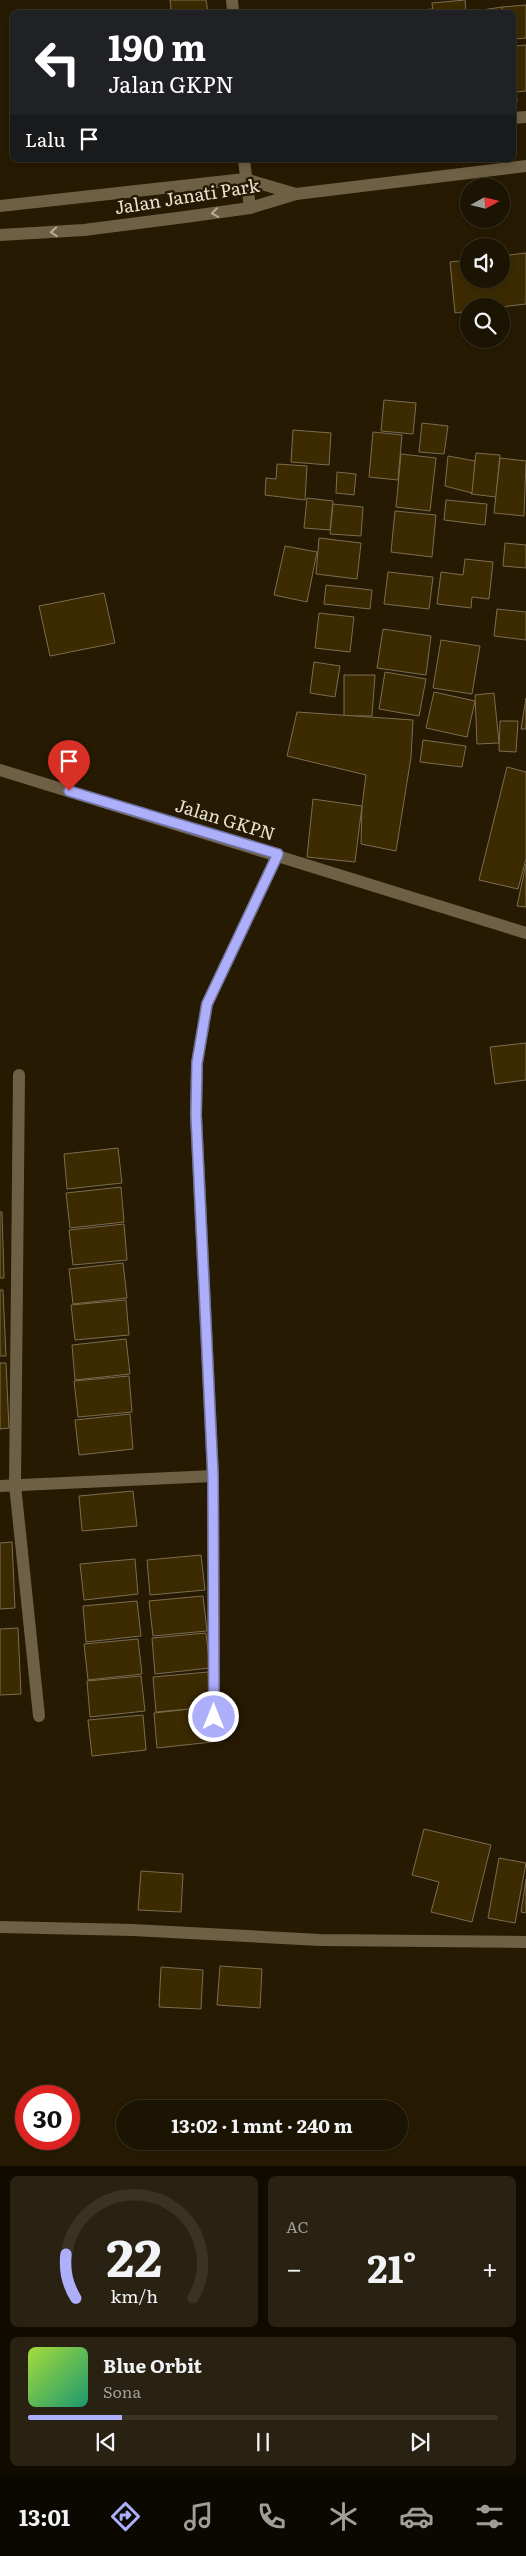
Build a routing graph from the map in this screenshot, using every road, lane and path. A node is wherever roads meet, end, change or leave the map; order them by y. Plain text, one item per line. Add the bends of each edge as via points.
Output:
1 (244, 162) edge
2 (526, 166) edge
3 (245, 179) junction
4 (296, 194) junction
5 (0, 206) edge
6 (250, 208) junction
7 (0, 236) edge
8 (0, 770) edge
9 (278, 854) junction
10 (526, 933) edge
11 (19, 1075) dead end
12 (213, 1476) junction
13 (15, 1485) junction
14 (0, 1486) edge
15 (39, 1716) dead end
16 (214, 1717) dead end
17 (0, 1927) edge
18 (526, 1942) edge

1 - 3 street
2 - 4 street, Jalan Janati Park
3 - 4 street
3 - 5 street
3 - 6 street
4 - 6 street, Jalan Janati Park
6 -> 7 street, Jalan Janati Park via 84,230
8 - 9 street, Jalan GKPN
9 - 10 street, Jalan GKPN
9 - 12 street via 207,1004 197,1063 196,1115
11 - 13 street
12 - 13 street
12 - 16 street
13 - 14 street
13 - 15 street
17 - 18 street via 320,1940

